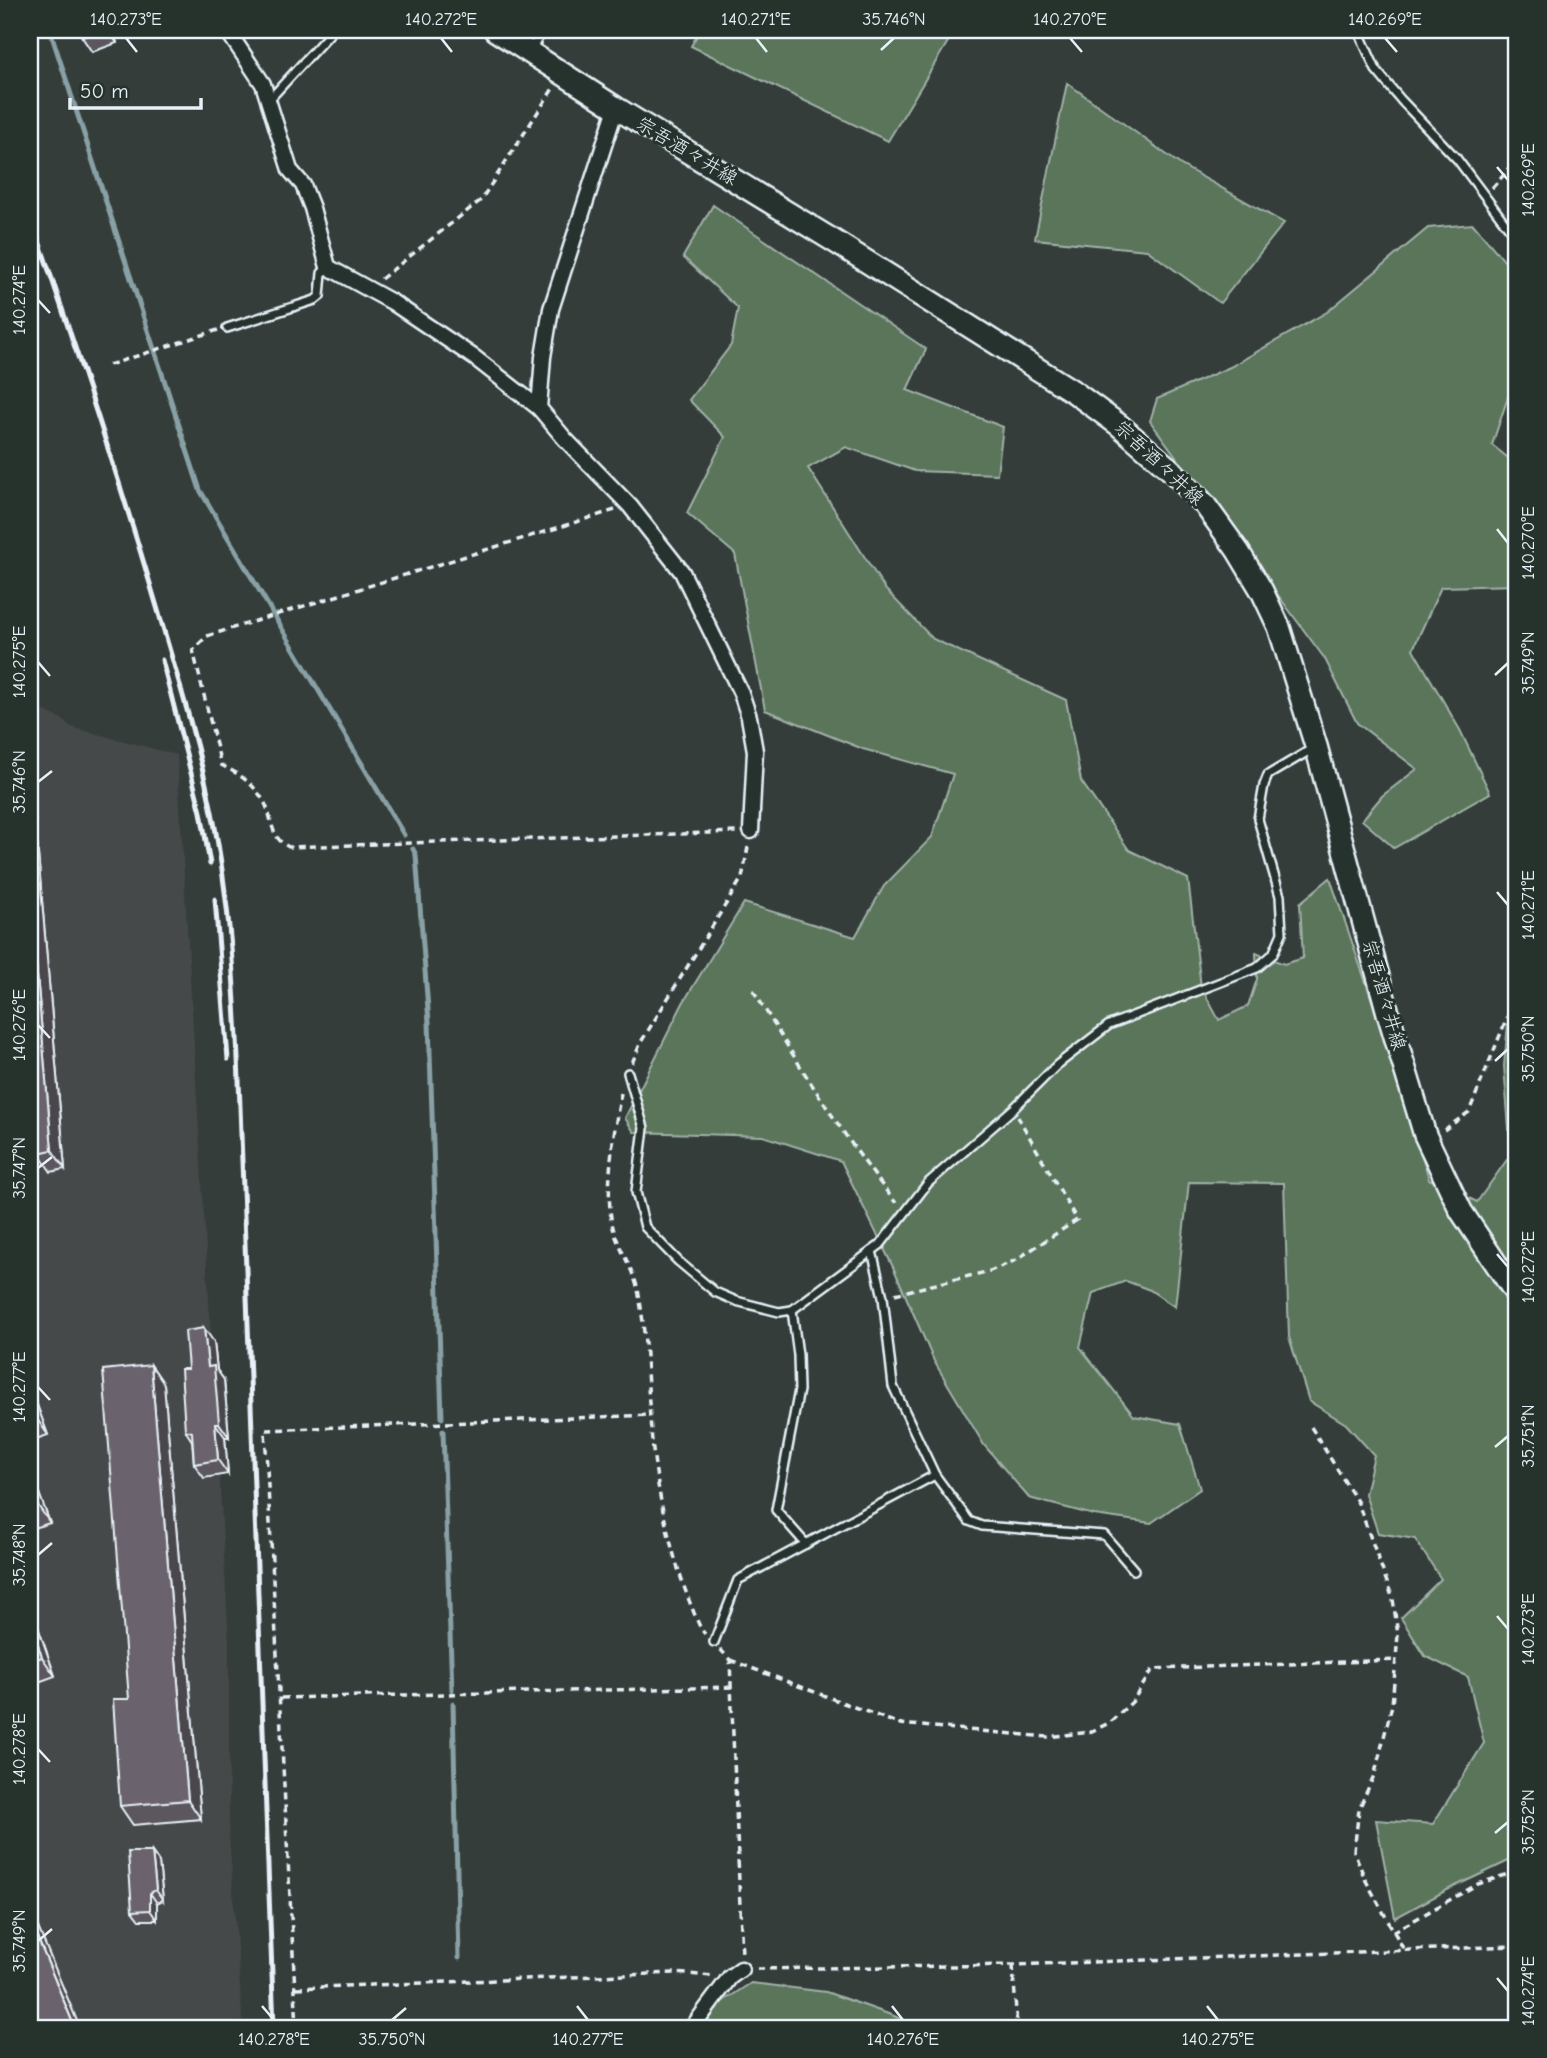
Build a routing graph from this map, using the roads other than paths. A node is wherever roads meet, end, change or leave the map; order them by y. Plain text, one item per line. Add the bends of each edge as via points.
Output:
1 (227, 30) edge
2 (333, 30) edge
3 (495, 30) edge
4 (543, 30) edge
5 (1358, 30) edge
6 (529, 52) junction
7 (268, 101) junction
8 (616, 108) junction
9 (1517, 239) edge
10 (328, 267) junction
11 (227, 328) road end
12 (539, 408) junction
13 (1316, 746) junction
14 (751, 831) road end
15 (628, 1073) road end
16 (872, 1251) junction
17 (1517, 1295) edge
18 (792, 1310) junction
19 (935, 1475) junction
20 (806, 1544) junction
21 (1134, 1570) dead end
22 (713, 1642) road end
23 (736, 1973) road end
24 (692, 2028) edge

1 - 7 street via 263,84
2 - 7 lane
3 - 6 main road, 宗吾酒々井線
4 - 6 lane
5 - 9 lane via 1376,70 1457,159
6 - 8 main road, 宗吾酒々井線
7 - 10 street via 290,170 303,185 312,208
8 - 12 street via 551,309
8 - 13 main road, 宗吾酒々井線 via 1074,392 1172,471 1205,505 1262,591 1279,627
10 - 11 lane via 315,300
10 - 12 street via 392,302
12 - 14 street via 630,506 682,572 749,717 755,751
13 - 16 lane via 1268,775 1264,785 1258,819 1280,896 1282,933 1273,954 1257,968 1109,1025 1057,1065 928,1183
13 - 17 main road, 宗吾酒々井線 via 1388,1013 1428,1141 1461,1211
15 - 18 lane via 644,1128 636,1192 645,1227 715,1292 779,1312
16 - 18 lane
16 - 19 lane via 883,1297 893,1386
18 - 20 lane via 799,1390 776,1510
19 - 20 lane
19 - 21 lane via 969,1521 982,1527 1104,1535
20 - 22 lane via 738,1580
23 - 24 street

